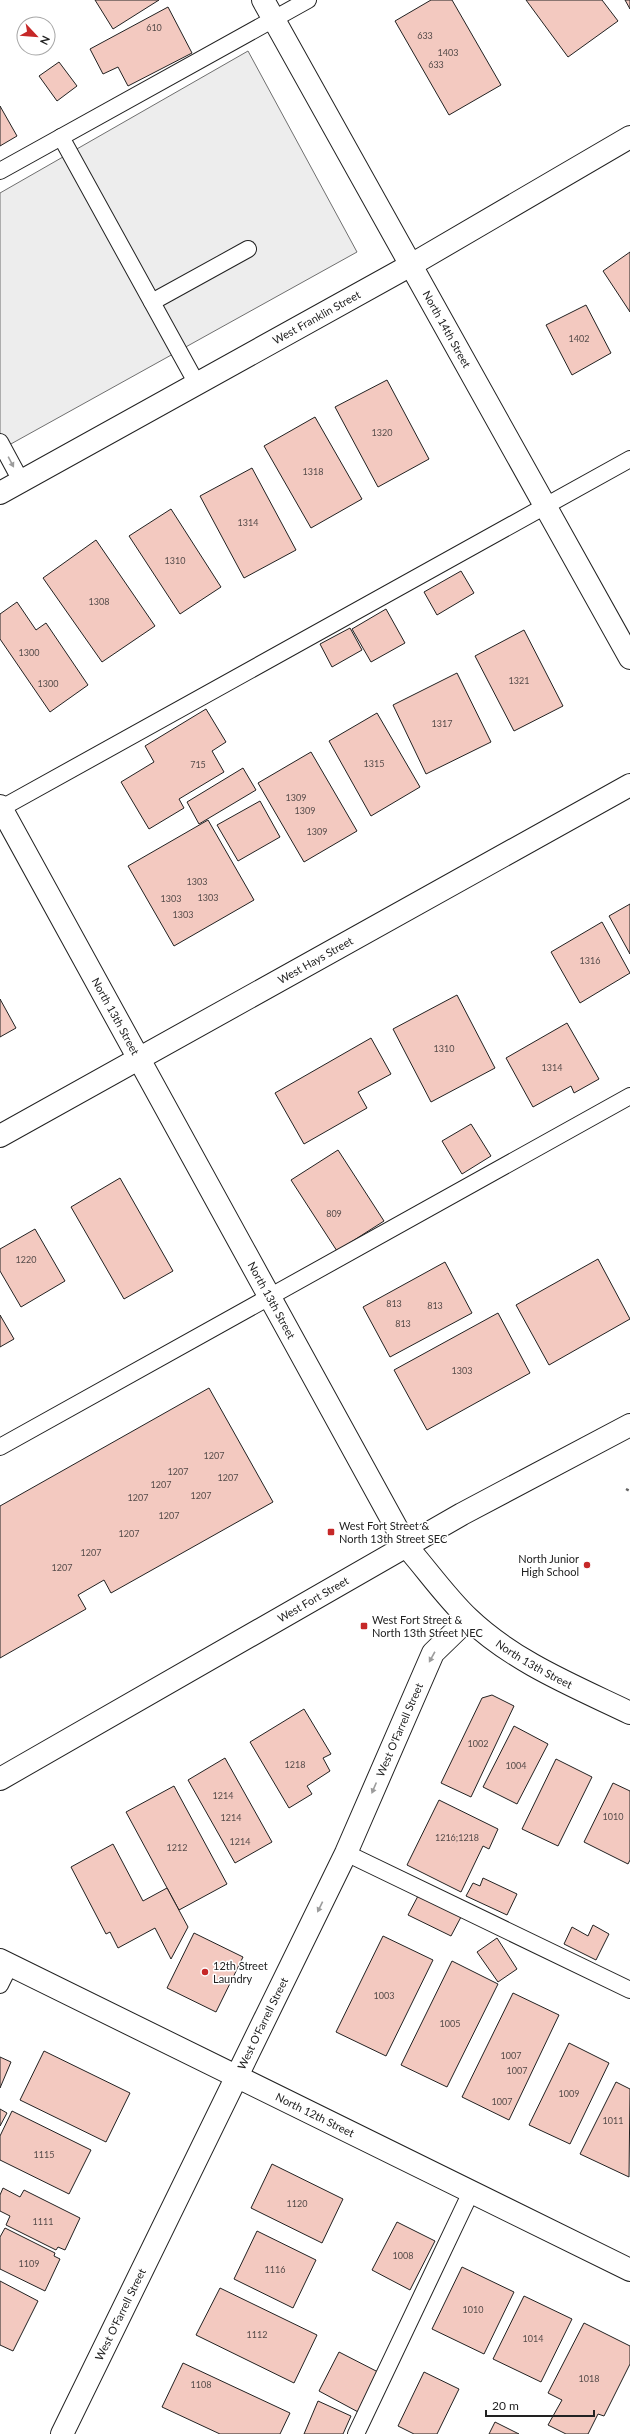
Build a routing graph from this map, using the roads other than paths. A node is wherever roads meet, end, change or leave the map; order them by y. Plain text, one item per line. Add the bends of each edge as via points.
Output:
1 (263, 0) edge
2 (308, 0) edge
3 (274, 19) junction
4 (61, 137) junction
5 (630, 137) edge
6 (0, 171) edge
7 (248, 249) dead end
8 (411, 265) junction
9 (152, 302) junction
10 (197, 384) junction
11 (0, 442) edge
12 (630, 459) edge
13 (21, 481) junction
14 (0, 493) edge
15 (545, 506) junction
16 (630, 658) edge
17 (630, 785) edge
18 (0, 808) edge
19 (139, 1058) junction
20 (630, 1096) edge
21 (0, 1136) edge
22 (269, 1298) junction
23 (630, 1425) edge
24 (0, 1447) edge
25 (407, 1547) junction
26 (468, 1619) junction
27 (630, 1713) edge
28 (0, 1779) edge
29 (346, 1852) junction
30 (5, 1963) edge
31 (0, 1985) edge
32 (630, 1990) edge
33 (237, 2076) junction
34 (471, 2192) junction
35 (630, 2270) edge
36 (62, 2434) edge
37 (356, 2434) edge

1 - 3 street, North 14th Street
2 - 3 lane
3 - 4 lane
3 - 8 street, North 14th Street
4 - 6 lane
4 - 9 lane
5 - 8 street, West Franklin Street
7 - 9 lane
8 - 10 street, West Franklin Street
8 - 15 street, North 14th Street
9 - 10 lane
10 - 13 street, West Franklin Street
11 -> 13 lane
12 - 15 lane
13 - 14 street, West Franklin Street
15 - 16 street, North 14th Street
15 - 18 lane
17 - 19 street, West Hays Street
18 - 19 street, North 13th Street
19 - 21 street, West Hays Street
19 - 22 street, North 13th Street
20 - 22 lane
22 - 24 lane
22 - 25 street, North 13th Street
23 - 25 street, West Fort Street via 462,1514
25 - 26 street, North 13th Street
25 - 28 street, West Fort Street
26 - 27 street, North 13th Street via 534,1667
26 -> 29 street, West O'Farrell Street via 433,1653
29 - 32 lane
29 -> 33 street, West O'Farrell Street
30 - 31 lane
30 - 33 street, North 12th Street
33 - 34 street, North 12th Street
33 - 36 street, West O'Farrell Street
34 - 35 street, North 12th Street
34 - 37 lane

